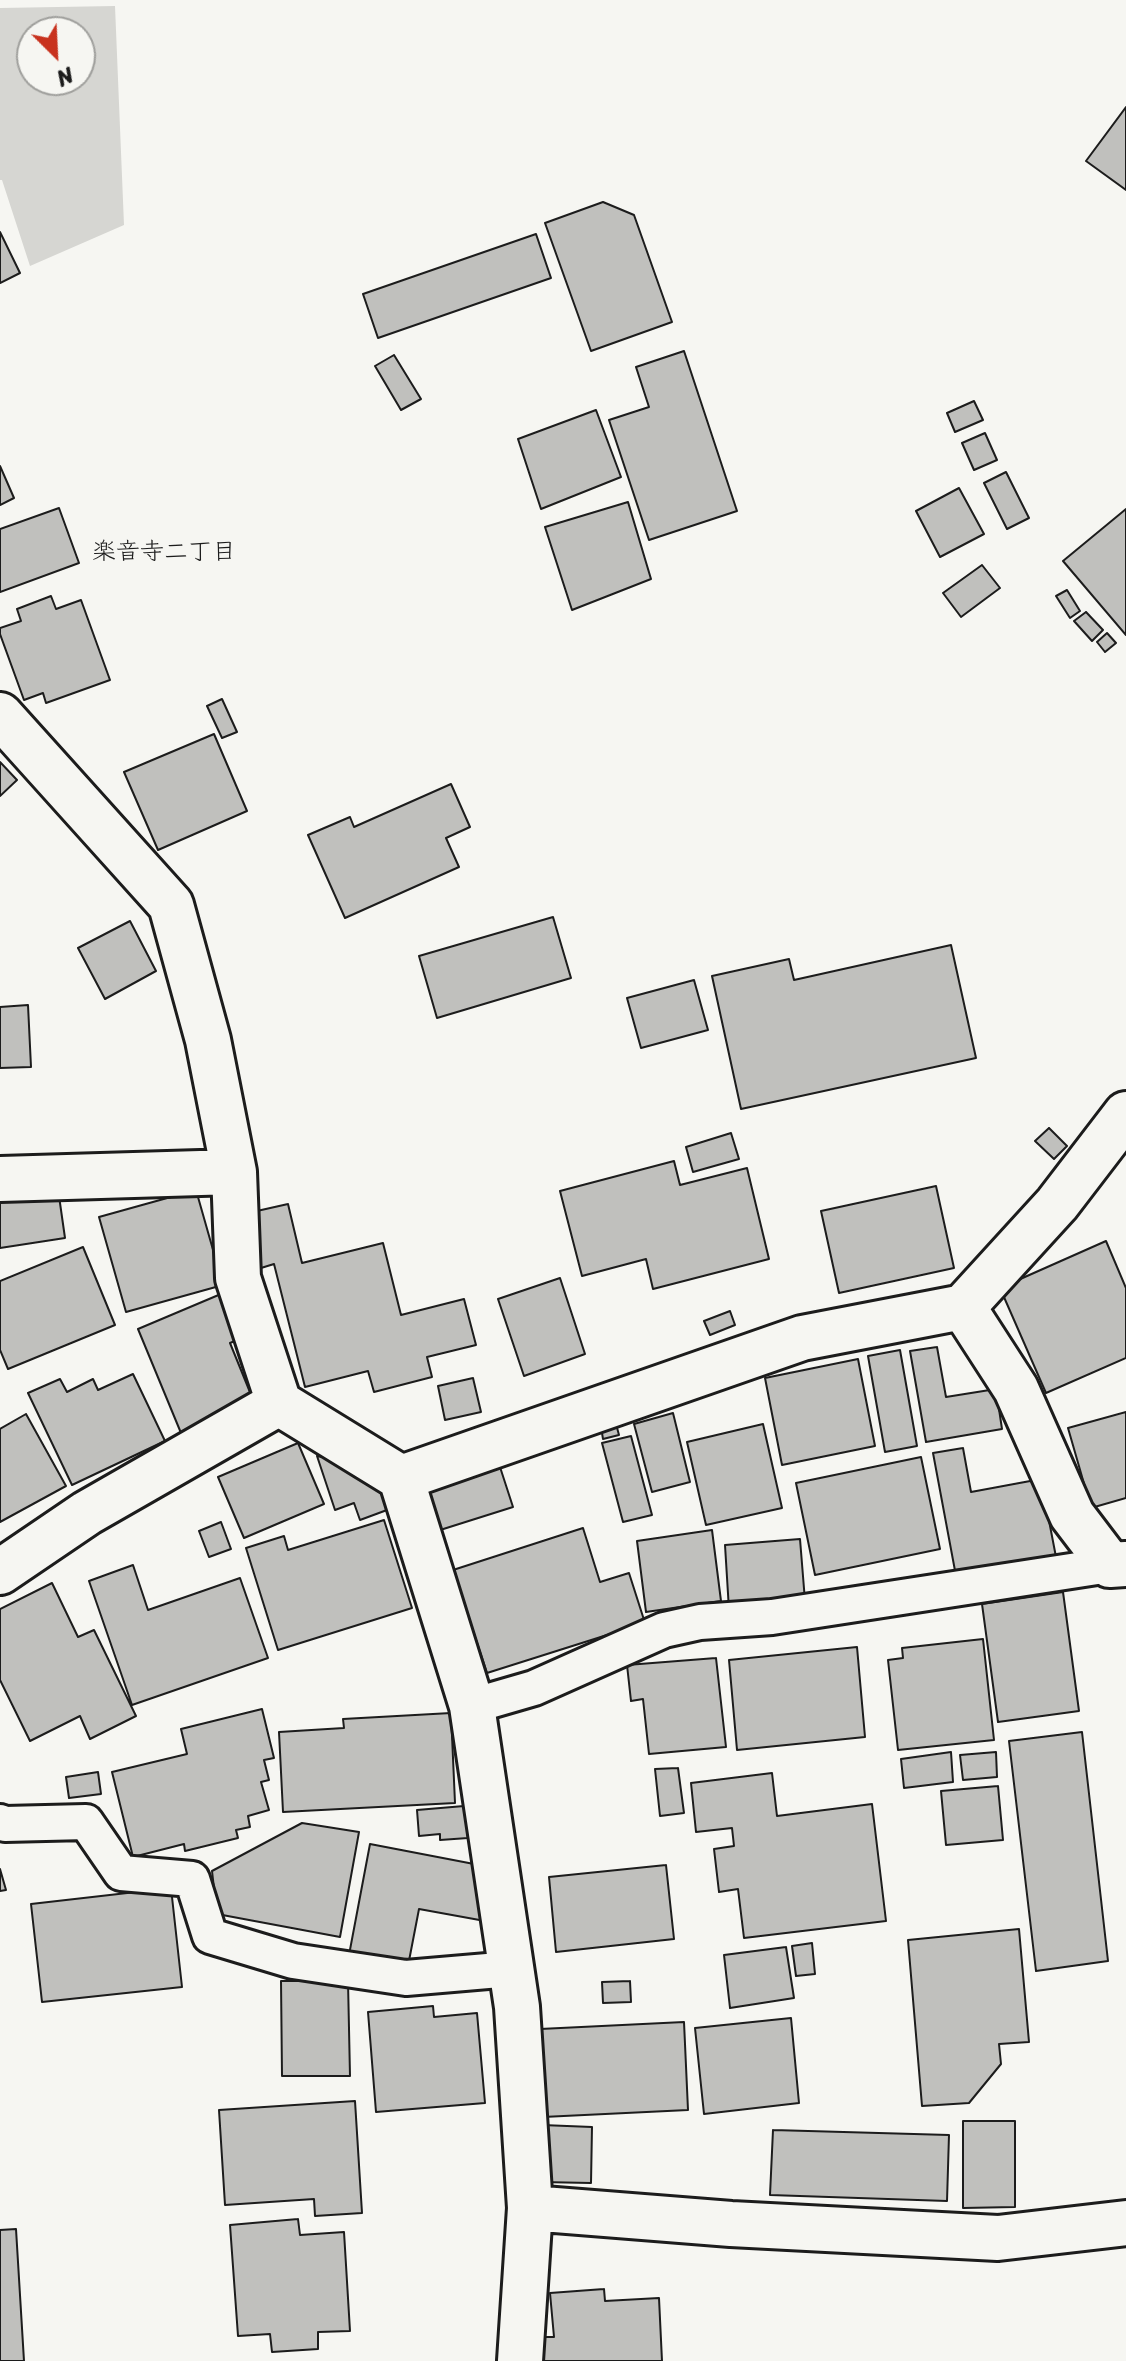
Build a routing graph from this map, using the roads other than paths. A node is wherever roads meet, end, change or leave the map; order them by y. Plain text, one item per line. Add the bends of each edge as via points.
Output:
1 (0, 715) edge
2 (1126, 1114) edge
3 (234, 1172) junction
4 (0, 1179) edge
5 (963, 1307) junction
6 (279, 1403) junction
7 (401, 1478) junction
8 (1118, 1564) edge
9 (0, 1572) edge
10 (472, 1706) junction
11 (0, 1822) edge
12 (511, 1969) junction
13 (530, 2208) junction
14 (1126, 2223) edge
15 (520, 2361) edge

1 - 3 street via 171,905 208,1040
2 - 5 street via 1057,1204
3 - 4 street
3 - 6 street via 238,1278
5 - 7 street via 802,1338
5 - 8 street via 1016,1389 1072,1515
6 - 7 street
6 - 9 street via 87,1513
7 - 10 street
8 - 10 lane via 772,1617 700,1622 664,1630 534,1688
10 - 12 street
11 - 12 lane via 86,1822 121,1873 192,1879 210,1936 293,1961 406,1978
12 - 13 street
13 - 14 street via 998,2238
13 - 15 street

